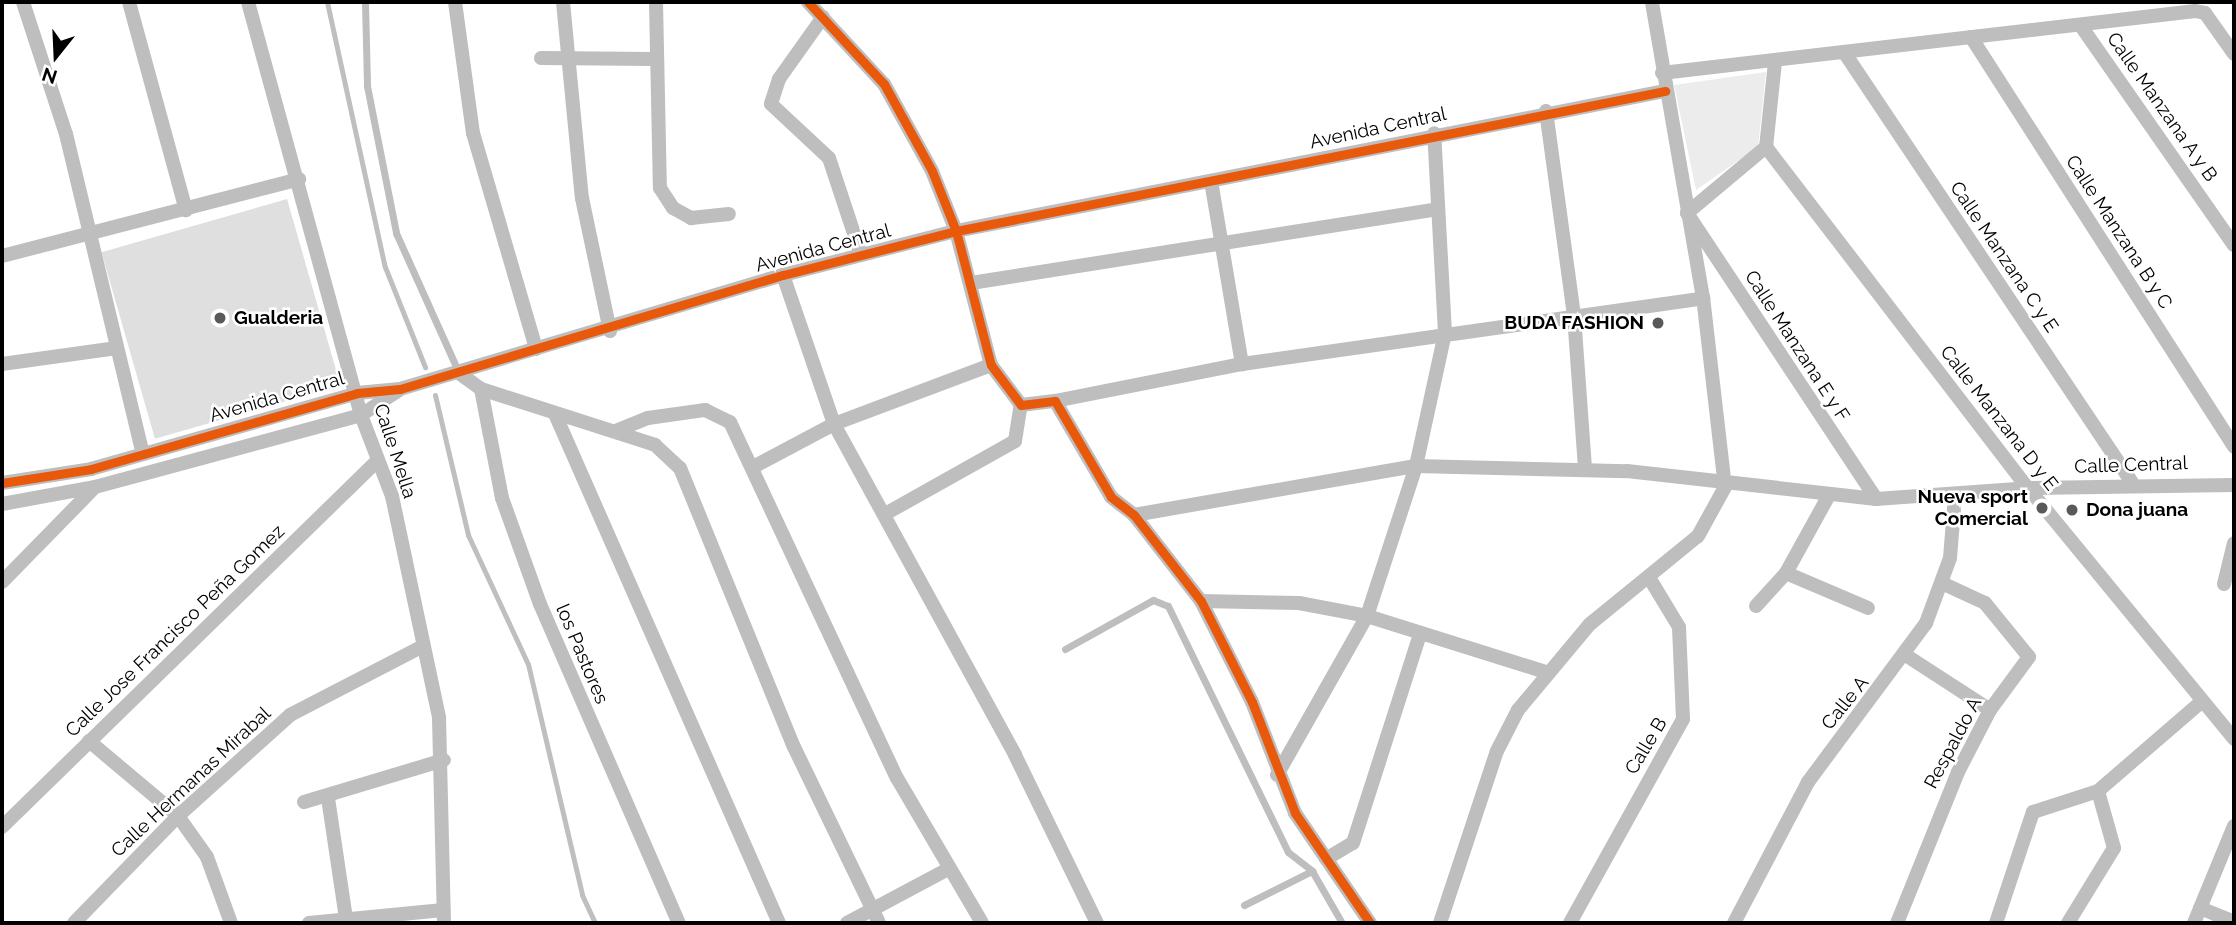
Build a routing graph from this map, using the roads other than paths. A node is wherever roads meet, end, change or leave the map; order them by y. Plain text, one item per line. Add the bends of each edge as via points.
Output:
1 (23, 2) edge
2 (129, 2) edge
3 (248, 2) edge
4 (365, 2) edge
5 (455, 2) edge
6 (563, 2) edge
7 (656, 2) edge
8 (808, 2) edge
9 (1652, 2) edge
10 (823, 17) junction
11 (2081, 26) junction
12 (1971, 37) junction
13 (1844, 52) junction
14 (2234, 54) edge
15 (566, 55) junction
16 (541, 58) dead end
17 (654, 59) junction
18 (1775, 62) junction
19 (1662, 73) junction
20 (1665, 91) junction
21 (1546, 111) junction
22 (1434, 133) junction
23 (1766, 148) junction
24 (299, 179) junction
25 (1211, 181) junction
26 (1436, 209) junction
27 (186, 210) junction
28 (1687, 213) junction
29 (729, 214) dead end
30 (956, 231) junction
31 (90, 237) junction
32 (1224, 244) junction
33 (2234, 246) edge
34 (861, 255) junction
35 (2, 257) edge
36 (783, 275) junction
37 (971, 283) junction
38 (1703, 298) junction
39 (1574, 316) junction
40 (610, 331) junction
41 (1445, 333) junction
42 (117, 348) junction
43 (536, 349) junction
44 (2, 364) edge
45 (1242, 364) junction
46 (990, 365) junction
47 (459, 373) junction
48 (400, 389) junction
49 (481, 389) junction
50 (357, 393) junction
51 (1055, 401) junction
52 (1021, 405) junction
53 (555, 414) junction
54 (361, 415) junction
55 (834, 424) junction
56 (618, 430) junction
57 (2234, 447) edge
58 (143, 454) junction
59 (375, 463) junction
60 (755, 466) junction
61 (1416, 466) junction
62 (1585, 468) junction
63 (2, 483) edge
64 (2133, 484) junction
65 (2234, 485) edge
66 (95, 487) junction
67 (1725, 487) junction
68 (2028, 488) junction
69 (1828, 496) junction
70 (1955, 496) junction
71 (1875, 499) junction
72 (2, 503) edge
73 (885, 514) junction
74 (1134, 514) junction
75 (2234, 543) edge
76 (1786, 573) junction
77 (1650, 579) junction
78 (2, 582) edge
79 (1944, 584) junction
80 (2224, 584) dead end
81 (1201, 601) junction
82 (1756, 606) dead end
83 (1868, 608) dead end
84 (1367, 616) junction
85 (1420, 634) junction
86 (421, 647) junction
87 (1065, 649) dead end
88 (1907, 656) junction
89 (1546, 672) junction
90 (2201, 702) junction
91 (1990, 710) junction
92 (2234, 739) edge
93 (89, 741) junction
94 (444, 760) junction
95 (1277, 775) junction
96 (2098, 791) junction
97 (328, 798) junction
98 (304, 802) dead end
99 (178, 817) junction
100 (2234, 826) edge
101 (2, 827) edge
102 (1326, 859) junction
103 (948, 869) junction
104 (1312, 871) junction
105 (1244, 905) dead end
106 (2200, 908) junction
107 (870, 909) junction
108 (444, 917) edge
109 (346, 918) junction
110 (2234, 922) edge
111 (74, 923) edge
112 (231, 923) edge
113 (309, 923) edge
114 (679, 923) edge
115 (779, 923) edge
116 (847, 923) edge
117 (879, 923) edge
118 (982, 923) edge
119 (1097, 923) edge
120 (1342, 923) edge
121 (1370, 923) edge
122 (1440, 923) edge
123 (1570, 923) edge
124 (1734, 923) edge
125 (1897, 923) edge
126 (1996, 923) edge
127 (2068, 923) edge
128 (2194, 923) edge

1 - 31 street via 66,134
2 - 27 street
3 - 24 street, Calle Mella
4 - 47 lane via 367,86 396,233
5 - 43 street via 473,133
6 - 15 street
7 - 17 street
8 - 10 street
9 - 19 street
10 - 30 street via 884,84
10 - 34 street via 779,79 771,104 829,158
11 - 12 street
11 - 14 street via 2206,13
11 - 33 street, Calle Manzana A y B
12 - 13 street
12 - 57 street, Calle Manzana B y C
13 - 18 street
13 - 64 street, Calle Manzana C y E
15 - 16 street
15 - 17 street
15 - 40 street via 582,198
17 - 29 street via 665,199 691,218
18 - 19 street
18 - 23 street
19 - 20 street
20 - 21 street, Avenida Central
20 - 28 street
21 - 22 street, Avenida Central
21 - 39 street
22 - 25 street, Avenida Central
22 - 26 street
23 - 28 street
23 - 68 street, Calle Manzana D y E
24 - 27 street
24 - 50 street, Calle Mella
25 - 30 street, Avenida Central
25 - 32 street
26 - 32 street
26 - 41 street
27 - 31 street
28 - 38 street
28 - 71 street, Calle Manzana E y F
30 - 34 street, Avenida Central
30 - 37 street
31 - 35 street
31 - 42 street
32 - 37 street
32 - 45 street
34 - 36 street, Avenida Central
36 - 40 street, Avenida Central
36 - 55 street
37 - 46 street
38 - 39 street
38 - 67 street
39 - 41 street
39 - 62 street
40 - 43 street, Avenida Central
41 - 45 street
41 - 61 street
42 - 44 street
42 - 58 street
43 - 47 street, Avenida Central
45 - 51 street
46 - 52 street
46 - 55 street
47 - 48 street, Avenida Central
47 - 49 street
48 - 50 street, Avenida Central
48 - 54 street, Avenida Central
49 - 53 street
49 - 114 street, los Pastores via 502,498 540,604
50 - 54 street, Calle Mella
50 - 58 street, Avenida Central
51 - 52 street
51 - 74 street via 1111,497
52 - 73 street via 1016,441
53 - 56 street
53 - 115 street
54 - 59 street, Calle Mella
54 - 66 street, Avenida Central
55 - 60 street
55 - 73 street
56 - 60 street via 648,418 705,410 730,422
56 - 107 street via 655,445 680,468 794,747
58 - 63 street, Avenida Central
59 - 86 street, Calle Mella via 391,496
59 - 93 street, Calle Jose Francisco Peña Gomez
60 - 103 street via 897,778
61 - 62 street, Calle Central
61 - 74 street, Calle Central
61 - 84 street
62 - 67 street, Calle Central
64 - 65 street, Calle Central
64 - 68 street, Calle Central
66 - 72 street, Avenida Central
66 - 78 street
67 - 69 street, Calle Central
67 - 77 street via 1704,530
68 - 70 street, Calle Central
68 - 90 street, Calle Manzana D y E
69 - 71 street, Calle Central
69 - 76 street
70 - 71 street, Calle Central
70 - 79 street, Calle A
73 - 119 street via 1015,755
74 - 81 street
75 - 80 street
76 - 82 street
76 - 83 street
77 - 89 street via 1590,624
77 - 123 street, Calle B via 1679,627 1683,719
79 - 88 street, Calle A
79 - 91 street, Respaldo A via 1985,603 2029,657
81 - 84 street via 1298,603
81 - 95 street via 1252,702
84 - 85 street
84 - 95 street
85 - 89 street
85 - 102 street via 1353,843
86 - 94 street, Calle Mella
86 - 99 street, Calle Hermanas Mirabal via 290,715
87 - 104 lane via 1153,600 1168,606 1288,852
88 - 91 street
88 - 124 street, Calle A via 1808,782
89 - 122 street via 1505,730
90 - 92 street, Calle Manzana D y E
90 - 96 street
91 - 125 street, Respaldo A via 1931,828
93 - 99 street
93 - 101 street, Calle Jose Francisco Peña Gomez
94 - 97 street
94 - 108 street, Calle Mella
95 - 102 street
96 - 126 street via 2033,812
96 - 127 street via 2114,848
97 - 98 street
97 - 109 street
99 - 111 street, Calle Hermanas Mirabal
99 - 112 street via 207,857
100 - 106 street
102 - 121 street
103 - 107 street
103 - 118 street
104 - 105 lane
104 - 120 lane
106 - 110 street
106 - 128 street
107 - 116 street
107 - 117 street
108 - 109 street
109 - 113 street

